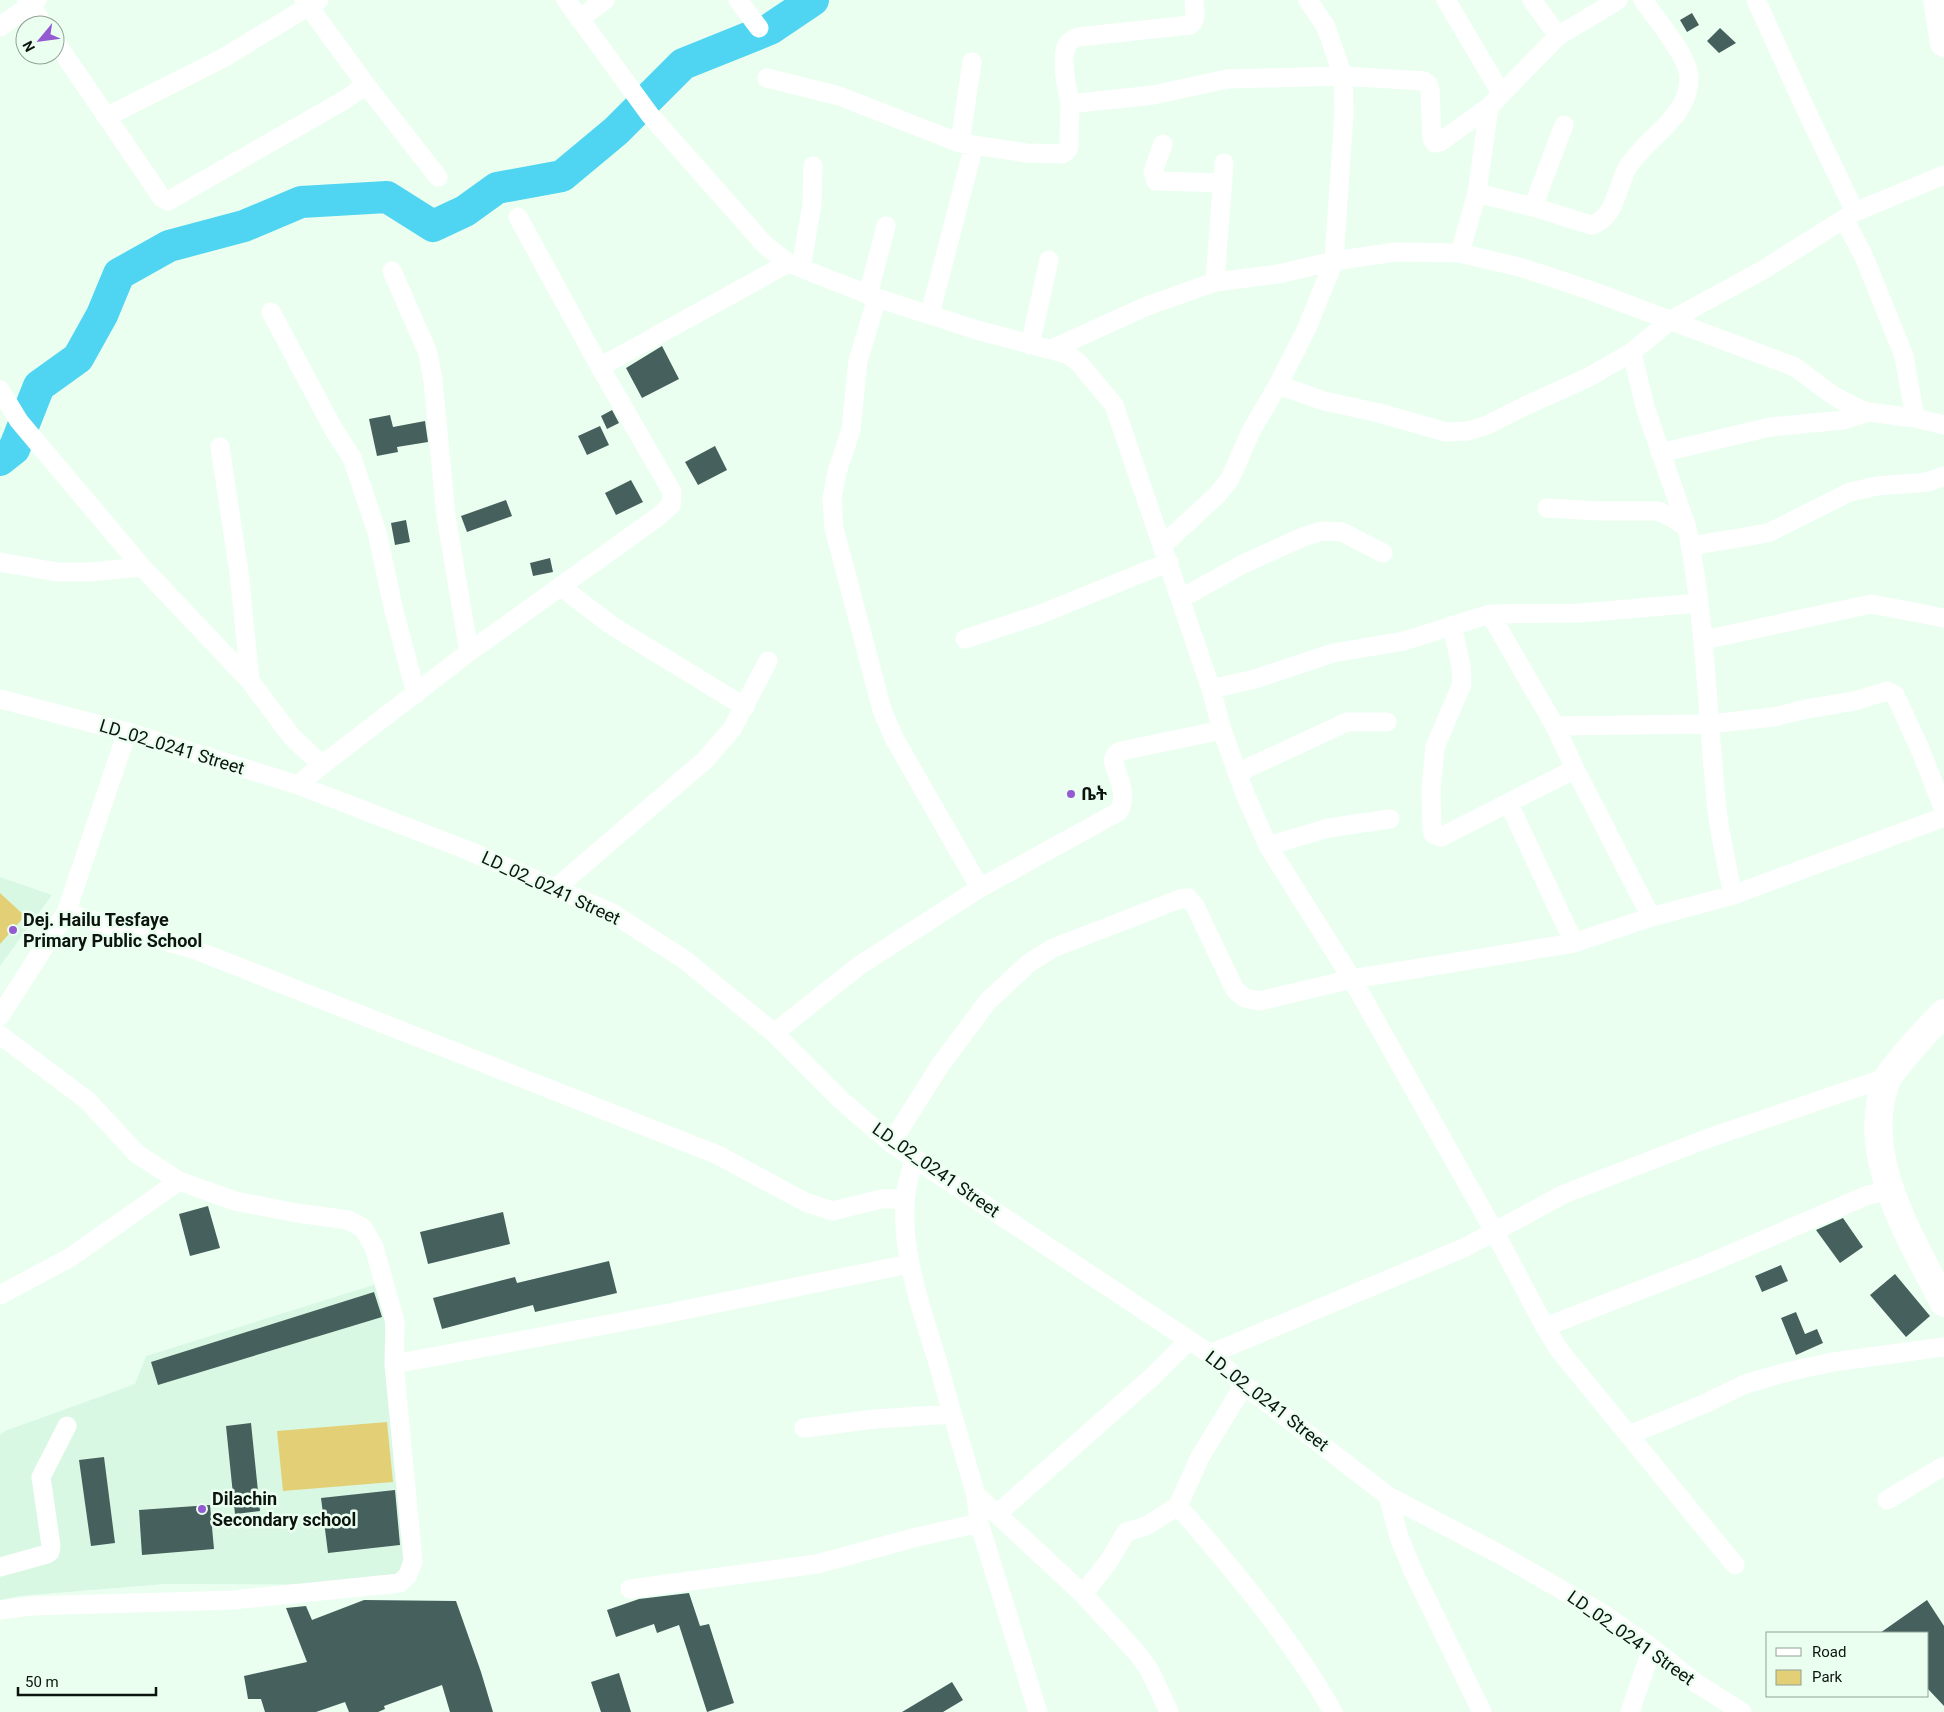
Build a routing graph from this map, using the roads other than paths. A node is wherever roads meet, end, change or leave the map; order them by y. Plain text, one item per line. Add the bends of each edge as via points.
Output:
1 (566, 0) edge
2 (605, 0) edge
3 (738, 0) edge
4 (1194, 0) edge
5 (1308, 0) edge
6 (1446, 0) edge
7 (1532, 0) edge
8 (1618, 0) edge
9 (1643, 0) edge
10 (1756, 0) edge
11 (1937, 0) edge
12 (31, 2) edge
13 (311, 2) edge
14 (38, 15) edge
15 (579, 19) junction
16 (0, 27) edge
17 (759, 28) dead end
18 (1558, 36) junction
19 (1944, 43) edge
20 (65, 56) edge
21 (972, 62) dead end
22 (1344, 76) junction
23 (767, 78) dead end
24 (366, 85) junction
25 (1495, 100) junction
26 (1070, 104) junction
27 (106, 117) junction
28 (1564, 125) dead end
29 (967, 144) junction
30 (1163, 144) dead end
31 (1224, 163) dead end
32 (813, 166) dead end
33 (1944, 175) edge
34 (438, 177) dead end
35 (1223, 183) junction
36 (1477, 193) junction
37 (1533, 207) junction
38 (1849, 216) junction
39 (518, 217) dead end
40 (886, 226) dead end
41 (1460, 253) junction
42 (1049, 260) dead end
43 (1334, 262) junction
44 (794, 266) junction
45 (392, 271) dead end
46 (1215, 282) junction
47 (872, 297) junction
48 (271, 312) dead end
49 (930, 314) junction
50 (1672, 320) junction
51 (1030, 345) junction
52 (1052, 349) junction
53 (1632, 352) junction
54 (600, 366) junction
55 (1278, 385) junction
56 (0, 390) edge
57 (1868, 412) junction
58 (1915, 418) junction
59 (1944, 425) edge
60 (220, 447) dead end
61 (1660, 453) junction
62 (1944, 476) edge
63 (1547, 508) dead end
64 (1689, 537) junction
65 (1383, 553) dead end
66 (1166, 554) junction
67 (0, 562) edge
68 (142, 567) junction
69 (560, 586) junction
70 (1180, 599) junction
71 (1699, 603) junction
72 (1490, 614) junction
73 (1944, 618) edge
74 (1452, 625) junction
75 (965, 639) dead end
76 (1704, 640) junction
77 (469, 652) junction
78 (768, 662) dead end
79 (250, 681) junction
80 (1211, 689) junction
81 (416, 694) junction
82 (0, 699) edge
83 (745, 707) junction
84 (1386, 722) dead end
85 (1709, 724) junction
86 (1555, 726) junction
87 (1222, 730) junction
88 (127, 732) junction
89 (322, 765) junction
90 (1575, 769) junction
91 (1238, 773) junction
92 (298, 786) junction
93 (1509, 804) junction
94 (1944, 810) edge
95 (1944, 817) edge
96 (1390, 819) dead end
97 (1268, 846) junction
98 (556, 888) junction
99 (980, 888) junction
100 (1733, 895) junction
101 (66, 913) junction
102 (1651, 917) junction
103 (1574, 943) junction
104 (1352, 979) junction
105 (1944, 1013) edge
106 (0, 1016) edge
107 (774, 1033) junction
108 (0, 1035) edge
109 (1888, 1077) junction
110 (891, 1143) junction
111 (915, 1160) junction
112 (179, 1181) junction
113 (1890, 1191) junction
114 (904, 1199) junction
115 (1494, 1231) junction
116 (909, 1264) junction
117 (0, 1295) edge
118 (1944, 1303) edge
119 (1545, 1327) junction
120 (1188, 1341) junction
121 (1944, 1347) edge
122 (1210, 1354) junction
123 (394, 1364) junction
124 (1244, 1385) junction
125 (952, 1414) junction
126 (67, 1426) dead end
127 (804, 1428) dead end
128 (1629, 1435) junction
129 (1944, 1466) edge
130 (976, 1495) junction
131 (1388, 1496) junction
132 (1887, 1500) dead end
133 (1178, 1506) junction
134 (997, 1514) junction
135 (979, 1524) junction
136 (1735, 1565) dead end
137 (0, 1567) edge
138 (630, 1589) dead end
139 (1083, 1594) junction
140 (0, 1610) edge
141 (1652, 1648) junction
142 (1038, 1712) edge
143 (1169, 1712) edge
144 (1333, 1712) edge
145 (1482, 1712) edge
146 (1630, 1712) edge
147 (1742, 1712) edge

1 - 15 street
2 - 15 street
3 - 17 street
4 - 26 street via 1195,17 1190,25 1071,40 1066,46 1065,75
5 - 22 street via 1326,27
6 - 25 street
7 - 18 street
8 - 18 street
9 - 37 street via 1685,61 1689,78 1686,96 1676,116 1636,155 1607,216 1600,223 1591,226
10 - 38 street via 1807,112
11 - 19 main road
12 - 14 street
12 - 16 street
13 - 24 street
13 - 27 street via 224,58
15 - 44 street via 644,107 765,245
18 - 25 street
20 - 27 street
21 - 29 street
22 - 25 street via 1424,81 1430,91 1432,139 1435,143
22 - 26 street via 1227,79 1153,95
22 - 43 street
23 - 29 street via 839,96
24 - 27 street via 168,201 162,198
24 - 34 street
25 - 36 street
26 - 29 street via 1069,145 1062,154 1027,153
28 - 37 street
29 - 49 street
30 - 35 street via 1153,172 1156,182
31 - 35 street
32 - 44 street via 812,204
33 - 38 street
35 - 46 street
36 - 37 street
36 - 41 street
38 - 50 street via 1763,270
38 - 58 street via 1904,356
39 - 54 street
40 - 47 street
41 - 43 street via 1395,252
41 - 50 street via 1523,268
42 - 51 street
43 - 46 street via 1278,274
43 - 55 street via 1306,330
44 - 47 street
44 - 54 street
45 - 77 street via 428,353 446,516
46 - 52 street via 1147,306
47 - 49 street
47 - 99 street via 858,361 851,430 832,498 834,528 882,710 894,738
48 - 81 street via 352,458 377,532
49 - 51 street
50 - 53 street
50 - 57 street via 1795,367 1834,396
51 - 52 street
52 - 66 street via 1079,362 1114,404
53 - 55 street via 1589,377 1468,431 1446,432 1324,402
53 - 61 street
54 - 69 street via 672,492 671,505
55 - 66 street via 1251,431 1230,479
56 - 68 street via 19,421
57 - 58 street
57 - 61 street via 1844,420 1770,427
58 - 59 street
60 - 79 street via 240,572
61 - 64 street
62 - 64 street via 1928,482 1877,486 1850,492 1768,533
63 - 64 street via 1658,511 1671,517
64 - 71 street
65 - 70 street via 1342,532 1322,531 1243,564
66 - 70 street
66 - 75 street via 1041,614
67 - 68 street via 57,572
68 - 79 street
69 - 77 street
69 - 83 street via 611,625
70 - 80 street
71 - 72 street via 1580,613
71 - 76 street
72 - 74 street
72 - 86 street
73 - 76 street via 1870,604
74 - 80 street via 1404,641 1333,654 1255,679
74 - 93 street via 1462,684 1435,747 1431,790 1433,834 1441,837
76 - 85 street
77 - 81 street
78 - 83 street
79 - 89 street via 292,737
80 - 87 street
81 - 89 street
82 - 88 street, LD_02_0241 Street
83 - 98 street via 732,729 705,760
84 - 91 street via 1347,722
85 - 86 street
85 - 94 street via 1774,717 1888,691 1895,695
85 - 100 street via 1717,811
86 - 90 street
87 - 91 street
87 - 99 street via 1116,754 1113,760 1124,794 1124,804 1118,812
88 - 92 street, LD_02_0241 Street
88 - 101 street
89 - 92 street
90 - 93 street
90 - 102 street
91 - 97 street
92 - 98 street, LD_02_0241 Street via 467,850
93 - 103 street
95 - 100 street
96 - 97 street via 1328,828
97 - 104 street
98 - 107 street, LD_02_0241 Street via 612,913 685,960
99 - 107 street via 860,965
100 - 102 street
101 - 106 street
101 - 114 street via 193,949 718,1155 805,1202 832,1211 882,1199
102 - 103 street
103 - 104 street
104 - 110 street via 1260,1001 1245,998 1235,990 1195,906 1188,898 1180,899 1053,948 1029,963 988,1001 941,1064
104 - 115 street
105 - 109 main road via 1919,1037
107 - 110 street, LD_02_0241 Street via 841,1100
108 - 112 street via 88,1101 137,1154
109 - 113 main road via 1877,1128
109 - 115 street via 1706,1139 1564,1194
110 - 111 street, LD_02_0241 Street
111 - 114 street via 908,1175
111 - 120 street, LD_02_0241 Street
112 - 117 street via 70,1257
112 - 123 street via 235,1201 297,1214 348,1220 363,1228 374,1247 395,1322
113 - 118 main road via 1906,1230
113 - 119 street via 1868,1195 1705,1265
114 - 116 street
115 - 119 street
115 - 122 street via 1466,1247
116 - 123 street
116 - 125 street
119 - 128 street via 1560,1351
120 - 122 street, LD_02_0241 Street
120 - 134 street via 1152,1377
121 - 128 street via 1833,1362 1787,1372 1745,1384
122 - 124 street, LD_02_0241 Street
123 - 140 street via 413,1561 408,1576 400,1583 233,1600 30,1606
124 - 131 street, LD_02_0241 Street
124 - 133 street via 1200,1456
125 - 127 street
125 - 130 street
126 - 137 street via 41,1477 50,1552
128 - 136 street
129 - 132 street
130 - 134 street
130 - 135 street
131 - 141 street, LD_02_0241 Street via 1501,1555 1593,1608
131 - 145 street via 1399,1538 1413,1571
133 - 139 street via 1146,1526 1126,1532 1109,1561
133 - 144 street via 1256,1599
134 - 139 street
135 - 138 street via 817,1564
135 - 142 street
139 - 143 street via 1138,1654 1150,1671
141 - 146 street
141 - 147 street, LD_02_0241 Street via 1696,1683

